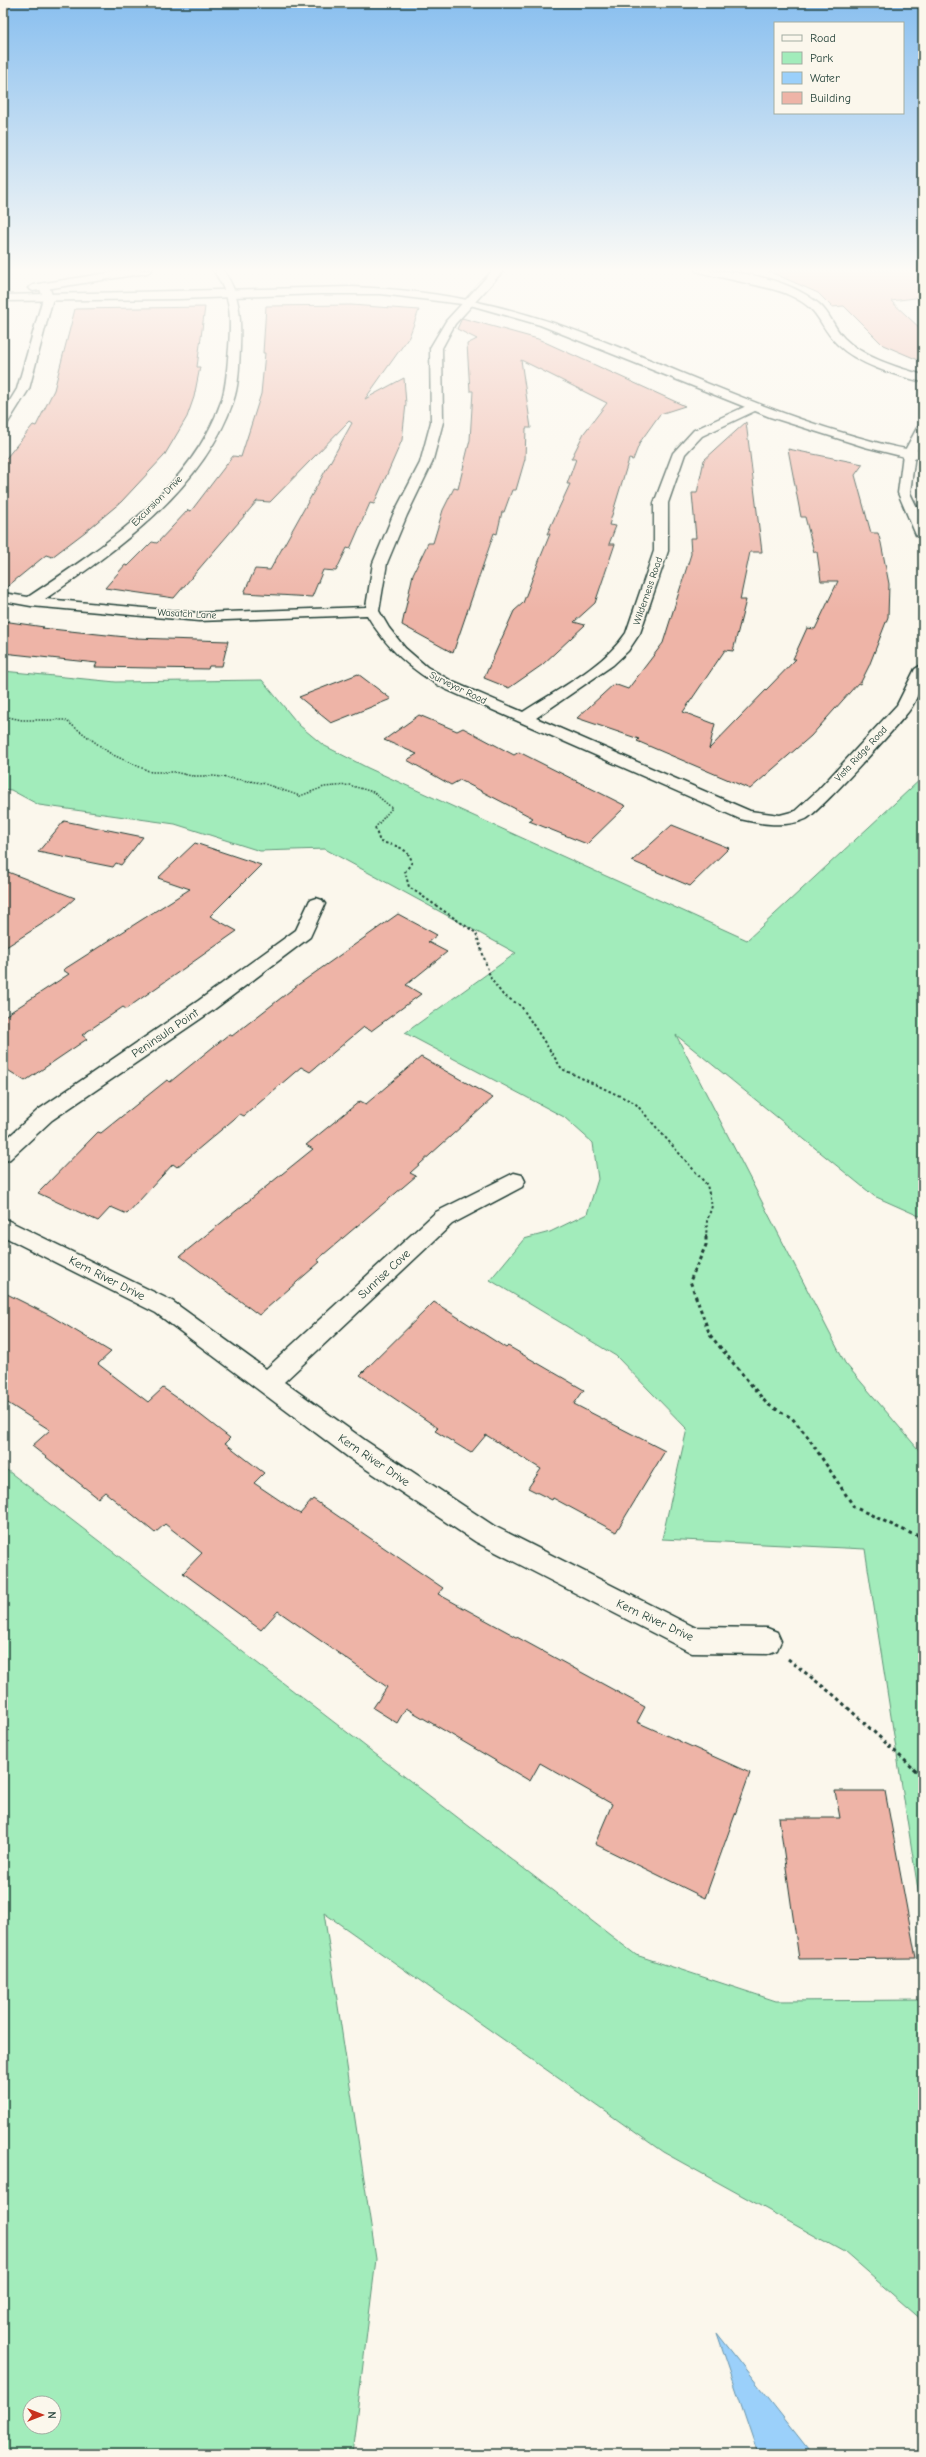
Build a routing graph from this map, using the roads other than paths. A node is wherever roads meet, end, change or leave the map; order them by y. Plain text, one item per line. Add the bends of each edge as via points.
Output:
1 (24, 385) edge
2 (231, 385) edge
3 (436, 385) edge
4 (699, 385) edge
5 (753, 407) junction
6 (3, 421) edge
7 (923, 428) edge
8 (909, 454) junction
9 (923, 455) edge
10 (923, 535) edge
11 (3, 597) edge
12 (31, 602) junction
13 (372, 611) junction
14 (923, 669) edge
15 (525, 718) junction
16 (780, 820) joint
17 (316, 904) dead end
18 (3, 1154) edge
19 (514, 1181) dead end
20 (3, 1226) edge
21 (267, 1383) junction
22 (767, 1641) road end

1 - 6 street
2 - 12 street, Excursion Drive via 218,424 205,446 167,493 80,570
3 - 13 street via 437,422 426,463 380,563
4 - 5 street
5 - 8 street via 806,427
5 - 15 street, Wilderness Road via 698,433 680,452 661,503 661,551 633,633 623,648 608,662
7 - 8 street
8 - 9 street
8 - 10 street via 904,492
11 - 12 street, Wasatch Lane
12 - 13 street, Wasatch Lane via 199,617
13 - 15 street, Surveyor Road via 400,651 422,670 450,686
14 - 16 street, Vista Ridge Road via 904,707 824,794 801,815
15 - 16 street, Surveyor Road via 746,815
17 - 18 street, Peninsula Point via 304,933 205,1006 45,1116
19 - 21 street, Sunrise Cove via 444,1218
20 - 21 street, Kern River Drive via 164,1307
21 - 22 street, Kern River Drive via 357,1449 485,1534 692,1640

